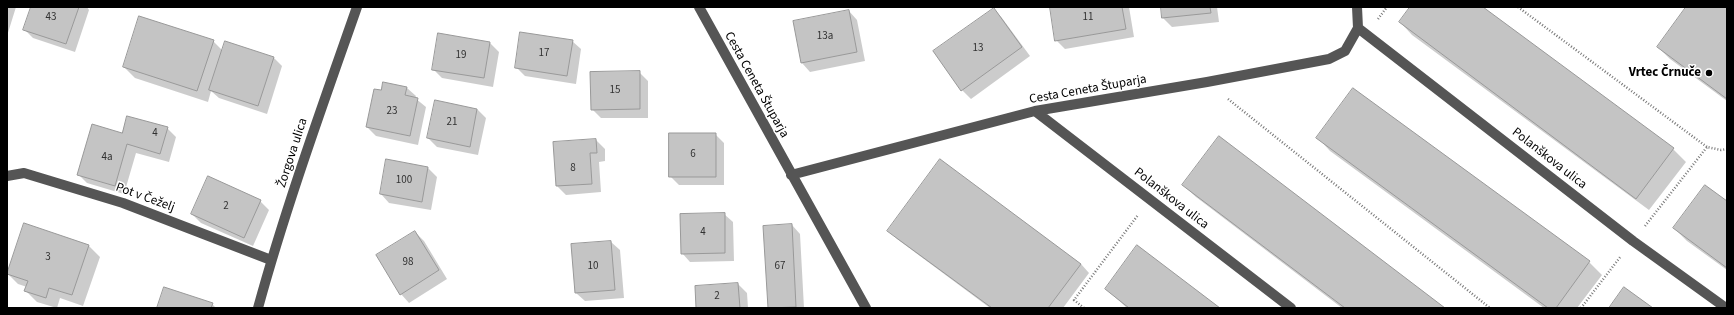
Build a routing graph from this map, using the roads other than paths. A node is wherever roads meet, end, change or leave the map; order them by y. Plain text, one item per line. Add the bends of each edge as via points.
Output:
1 (356, 7) edge
2 (699, 7) edge
3 (1357, 7) edge
4 (1358, 28) junction
5 (1035, 111) junction
6 (791, 175) junction
7 (7, 176) edge
8 (271, 260) junction
9 (258, 308) edge
10 (866, 308) edge
11 (1291, 308) edge
12 (1726, 308) edge

1 - 8 street, Žorgova ulica
2 - 6 street, Cesta Ceneta Štuparja
3 - 4 street
4 - 5 street, Cesta Ceneta Štuparja via 1345,50 1329,59
4 - 12 street, Polanškova ulica via 1633,241
5 - 6 street, Cesta Ceneta Štuparja
5 - 11 street, Polanškova ulica
6 - 10 street, Cesta Ceneta Štuparja
7 - 8 street, Pot v Čeželj via 24,173 123,203
8 - 9 street, Žorgova ulica

